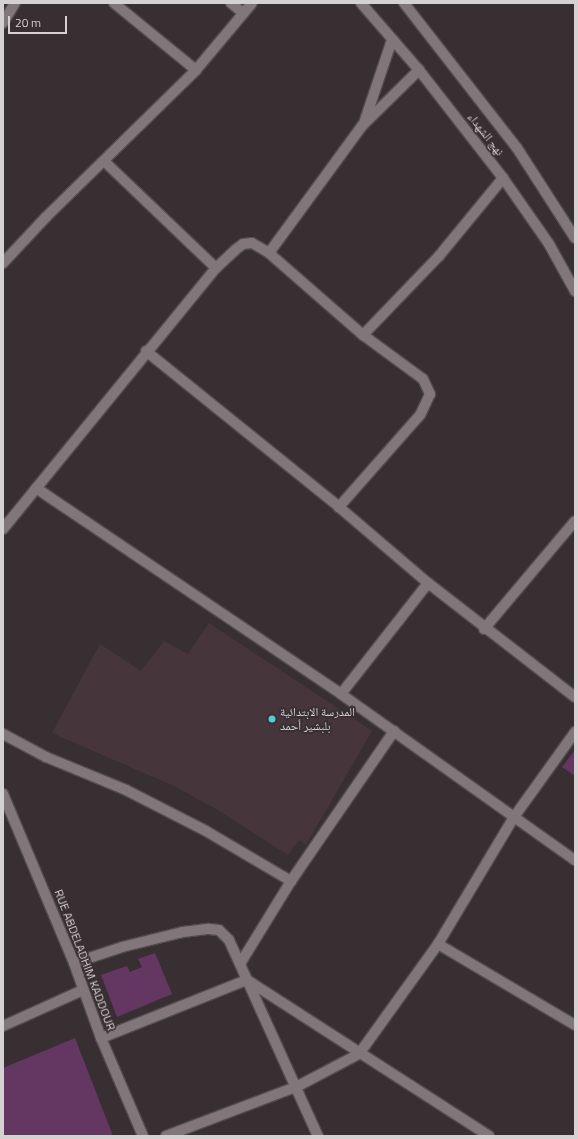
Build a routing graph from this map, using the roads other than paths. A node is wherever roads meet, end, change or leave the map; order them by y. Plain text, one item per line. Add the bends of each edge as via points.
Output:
1 (15, 3) edge
2 (114, 3) edge
3 (231, 3) edge
4 (252, 3) edge
5 (361, 3) edge
6 (404, 3) edge
7 (243, 13) junction
8 (3, 23) edge
9 (392, 40) junction
10 (196, 70) junction
11 (420, 70) junction
12 (362, 126) junction
13 (104, 161) junction
14 (503, 178) junction
15 (575, 238) edge
16 (269, 253) junction
17 (3, 263) edge
18 (216, 268) junction
19 (575, 291) edge
20 (363, 335) junction
21 (146, 351) junction
22 (36, 488) junction
23 (339, 507) junction
24 (575, 520) edge
25 (3, 529) edge
26 (428, 583) junction
27 (484, 629) junction
28 (341, 694) junction
29 (575, 697) edge
30 (394, 731) junction
31 (575, 732) edge
32 (3, 734) edge
33 (3, 794) edge
34 (514, 817) junction
35 (575, 860) edge
36 (291, 881) junction
37 (438, 944) junction
38 (74, 964) junction
39 (240, 964) junction
40 (247, 980) junction
41 (83, 990) junction
42 (575, 1025) edge
43 (3, 1026) edge
44 (101, 1038) junction
45 (359, 1054) junction
46 (298, 1086) junction
47 (143, 1136) edge
48 (166, 1136) edge
49 (318, 1136) edge
50 (489, 1136) edge

1 - 8 street
2 - 10 street
3 - 7 street
4 - 7 street
5 - 9 street, نهج الشهداء
6 - 15 street, نهج الشهداء via 517,148
7 - 10 street
9 - 11 street, نهج الشهداء
9 - 12 street
10 - 13 street
11 - 12 street
11 - 14 street, نهج الشهداء
12 - 16 street
13 - 17 street
13 - 18 street
14 - 19 street, نهج الشهداء via 549,244
14 - 20 street via 439,256
16 - 18 street via 252,243 243,244
16 - 20 street
18 - 21 street
20 - 23 street via 423,379 430,394 420,415
21 - 22 street
21 - 23 street
22 - 25 street
22 - 28 street
23 - 26 street
24 - 27 street
26 - 27 street
26 - 28 street
27 - 29 street
28 - 30 street
30 - 34 street
30 - 36 street
31 - 34 street
32 - 36 street via 46,757 133,794 206,831
33 - 38 street, RUE ABDELADHIM KADDOUR
34 - 35 street
34 - 37 street
36 - 39 street
37 - 42 street
37 - 45 street
38 - 39 street via 122,947 209,928 219,930 229,940
38 - 41 street, RUE ABDELADHIM KADDOUR
39 - 40 street
40 - 44 street
40 - 45 street
40 - 46 street
41 - 43 street
41 - 44 street, RUE ABDELADHIM KADDOUR
44 - 47 street, RUE ABDELADHIM KADDOUR
45 - 46 street
45 - 50 street
46 - 48 street
46 - 49 street

